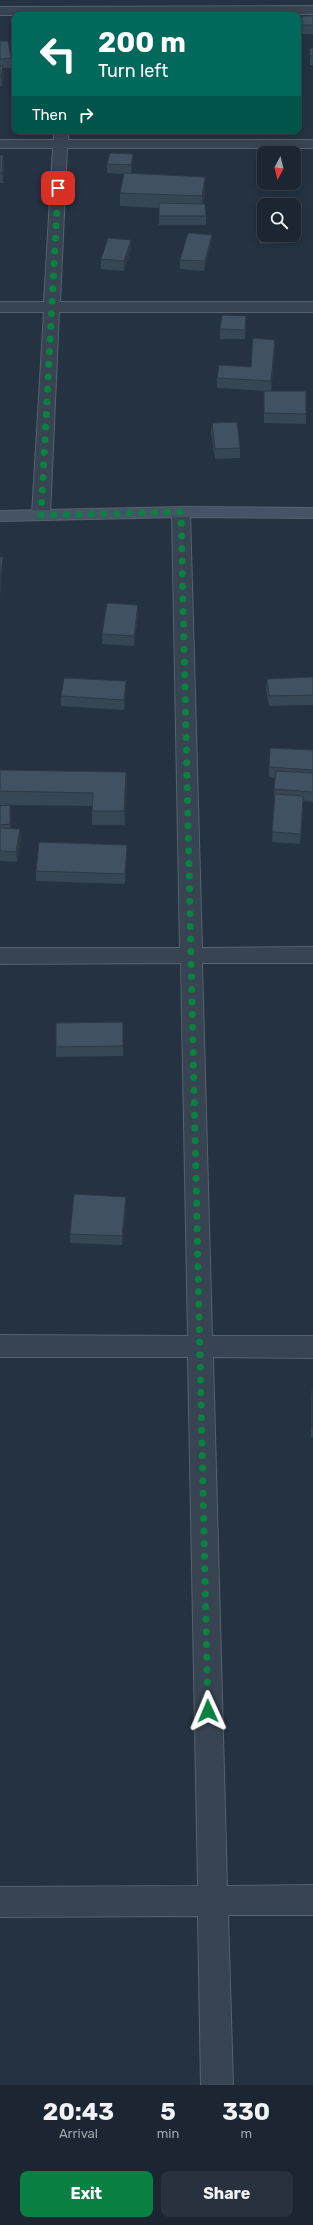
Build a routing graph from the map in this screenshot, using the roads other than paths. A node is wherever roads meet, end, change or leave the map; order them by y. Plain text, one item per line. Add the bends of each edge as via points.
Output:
1 (68, 8) edge
2 (313, 10) edge
3 (0, 11) edge
4 (61, 137) edge
5 (0, 144) edge
6 (313, 144) edge
7 (52, 307) junction
8 (313, 307) edge
9 (0, 308) edge
10 (181, 512) junction
11 (313, 513) edge
12 (41, 515) junction
13 (0, 516) edge
14 (191, 954) junction
15 (313, 955) edge
16 (0, 956) edge
17 (0, 1346) edge
18 (200, 1347) junction
19 (313, 1347) edge
20 (313, 1900) edge
21 (213, 1901) junction
22 (0, 1902) edge
23 (217, 2085) edge

1 - 2 street
1 - 3 street
4 - 5 street
4 - 6 street
4 - 7 street
7 - 8 street
7 - 9 street
7 - 12 street
10 - 11 street
10 - 12 street
10 - 14 street
12 - 13 street
14 - 15 street
14 - 16 street
14 - 18 street
17 - 18 street
18 - 19 street
18 - 21 street
20 - 21 street
21 - 22 street
21 - 23 street

